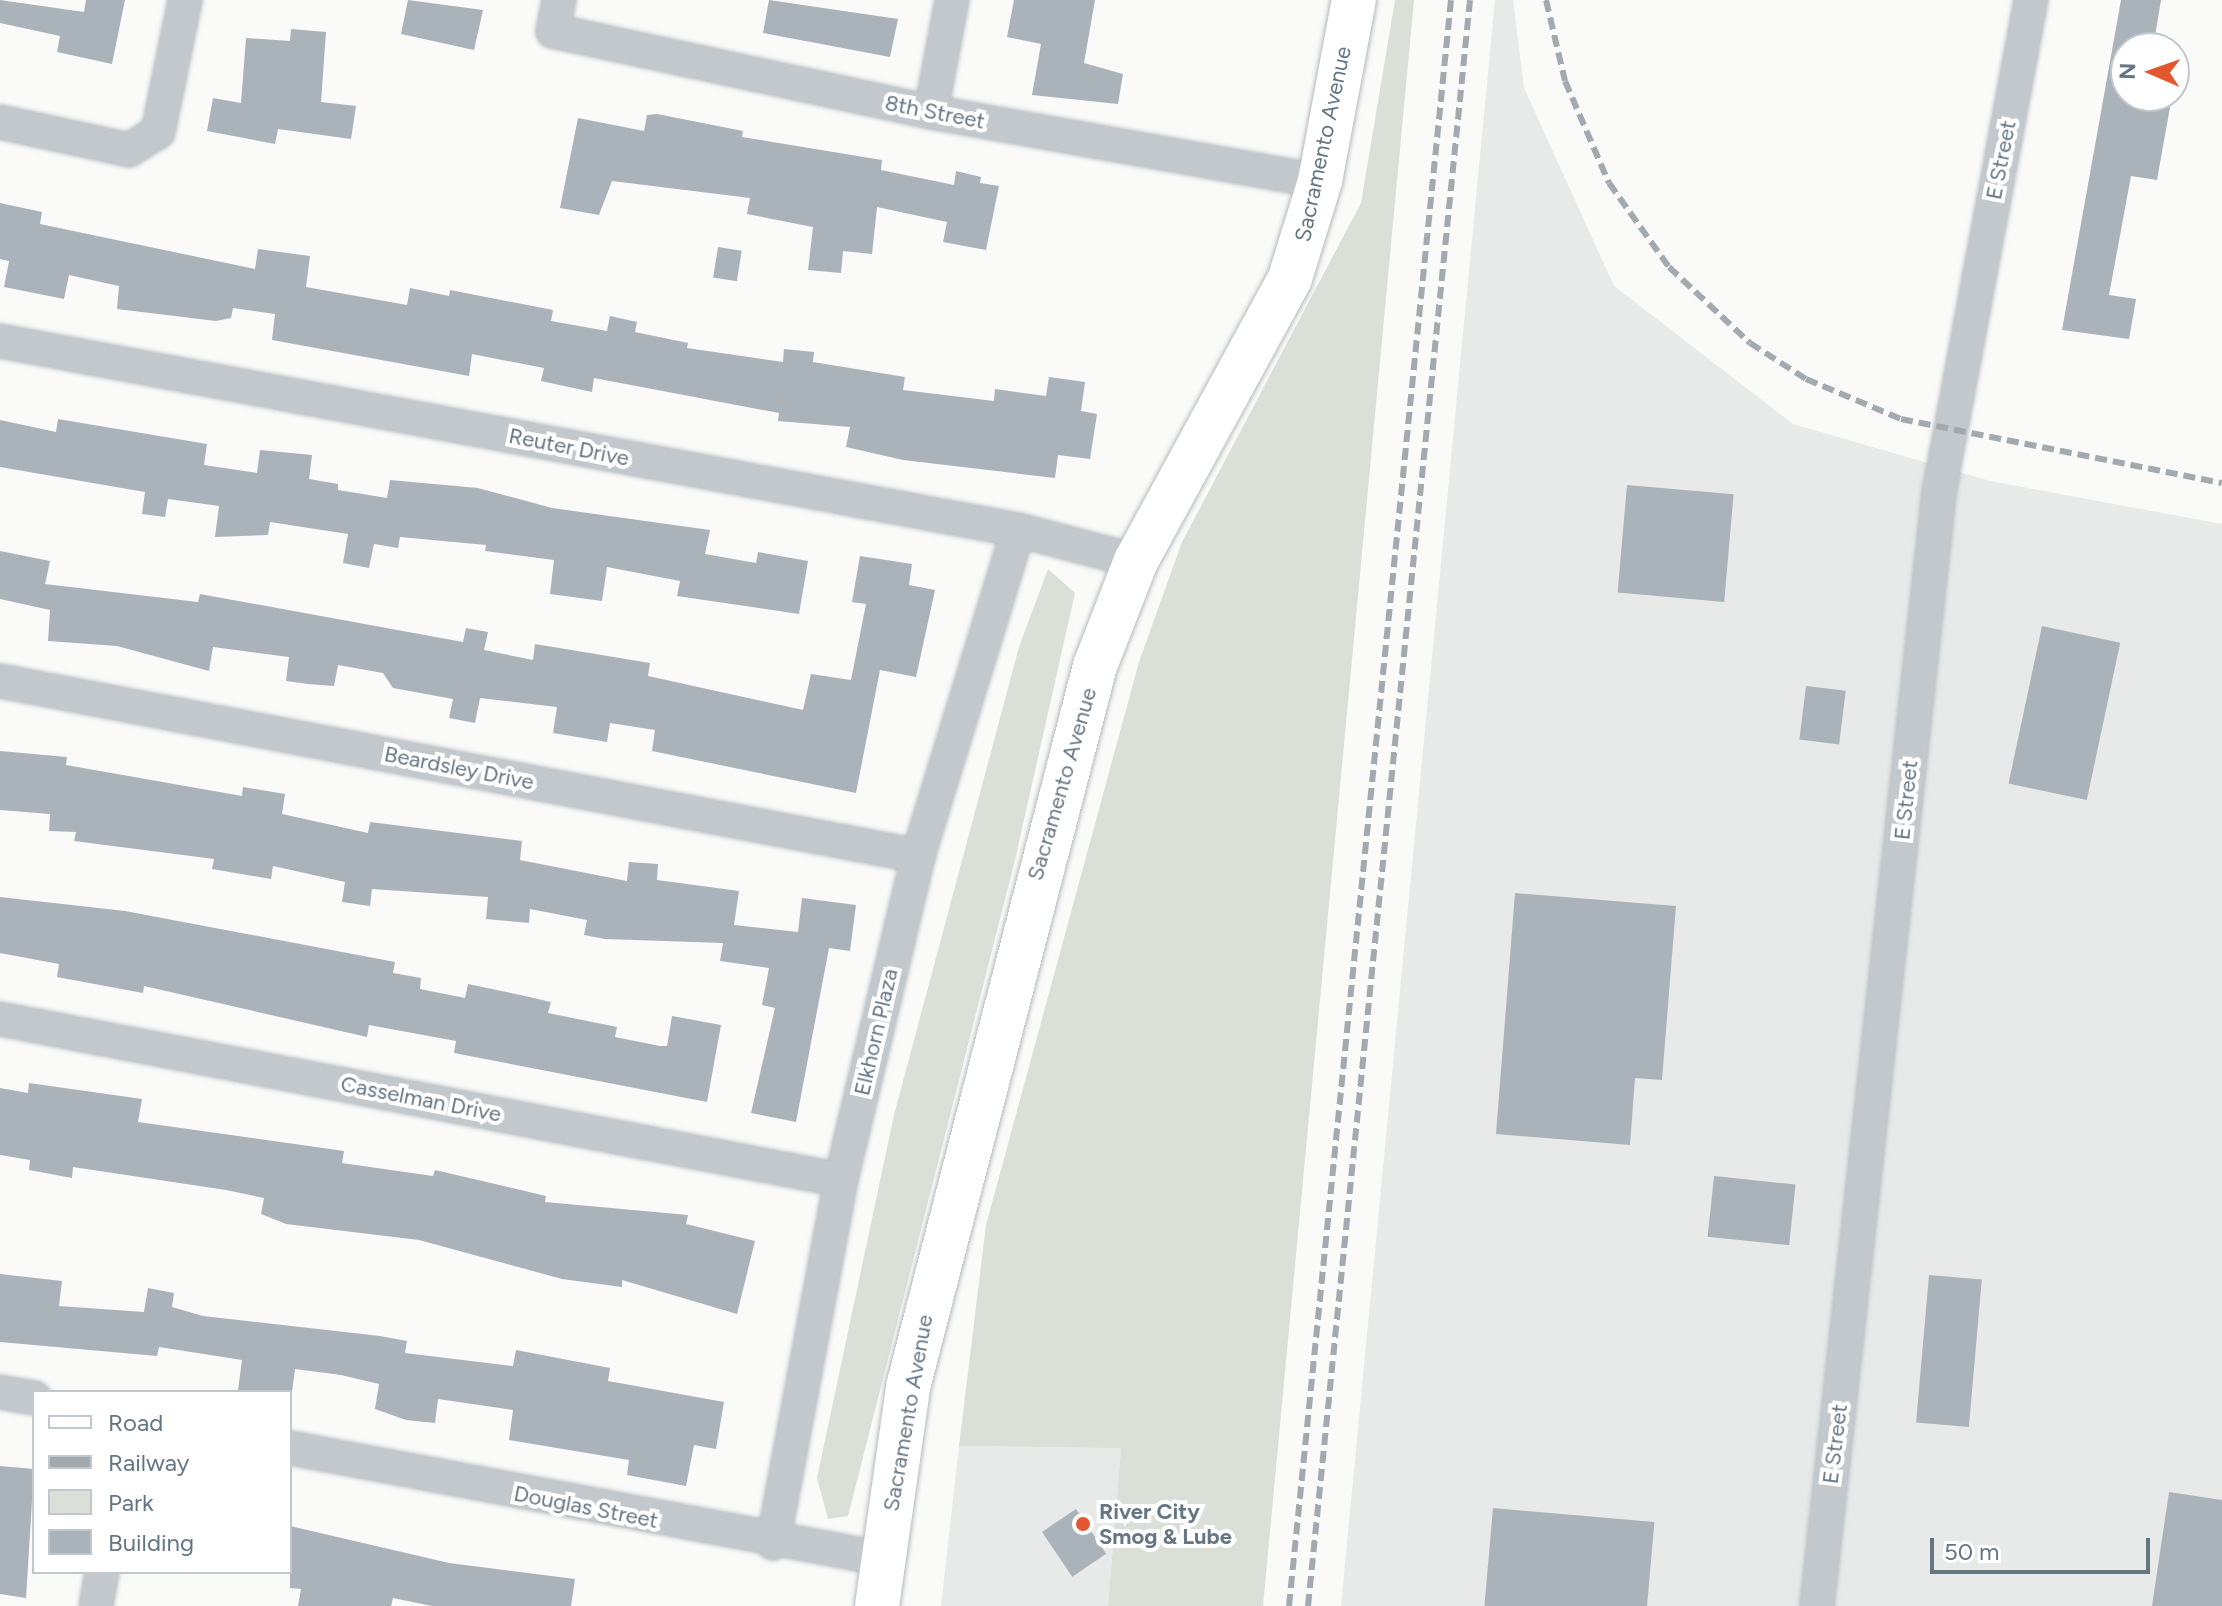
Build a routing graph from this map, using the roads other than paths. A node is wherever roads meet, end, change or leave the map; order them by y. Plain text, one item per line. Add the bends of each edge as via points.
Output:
1 (185, 0) edge
2 (952, 0) edge
3 (1354, 0) edge
4 (2031, 0) edge
5 (556, 16) edge
6 (931, 112) junction
7 (0, 122) edge
8 (1320, 181) junction
9 (0, 341) edge
10 (1018, 530) junction
11 (1136, 561) junction
12 (0, 681) edge
13 (918, 856) junction
14 (0, 1019) edge
15 (841, 1180) junction
16 (0, 1392) edge
17 (32, 1398) edge
18 (292, 1448) edge
19 (773, 1543) junction
20 (884, 1559) junction
21 (102, 1574) edge
22 (96, 1606) edge
23 (877, 1606) edge
24 (1817, 1606) edge

1 - 7 street via 158,132 129,150
2 - 6 street
3 - 8 main road, Sacramento Avenue
4 - 24 street, E Street via 1937,509
5 - 6 street, 8th Street
6 - 8 street, 8th Street
8 - 11 main road, Sacramento Avenue via 1272,321
9 - 10 street, Reuter Drive
10 - 11 street, Reuter Drive
10 - 13 street, Elkhorn Plaza
11 - 20 main road, Sacramento Avenue via 1056,798 952,1195 908,1387
12 - 13 street, Beardsley Drive
13 - 15 street, Elkhorn Plaza
14 - 15 street, Casselman Drive
15 - 19 street, Elkhorn Plaza
16 - 17 street
18 - 19 street, Douglas Street
19 - 20 street, Douglas Street
20 - 23 main road, Sacramento Avenue
21 - 22 street

